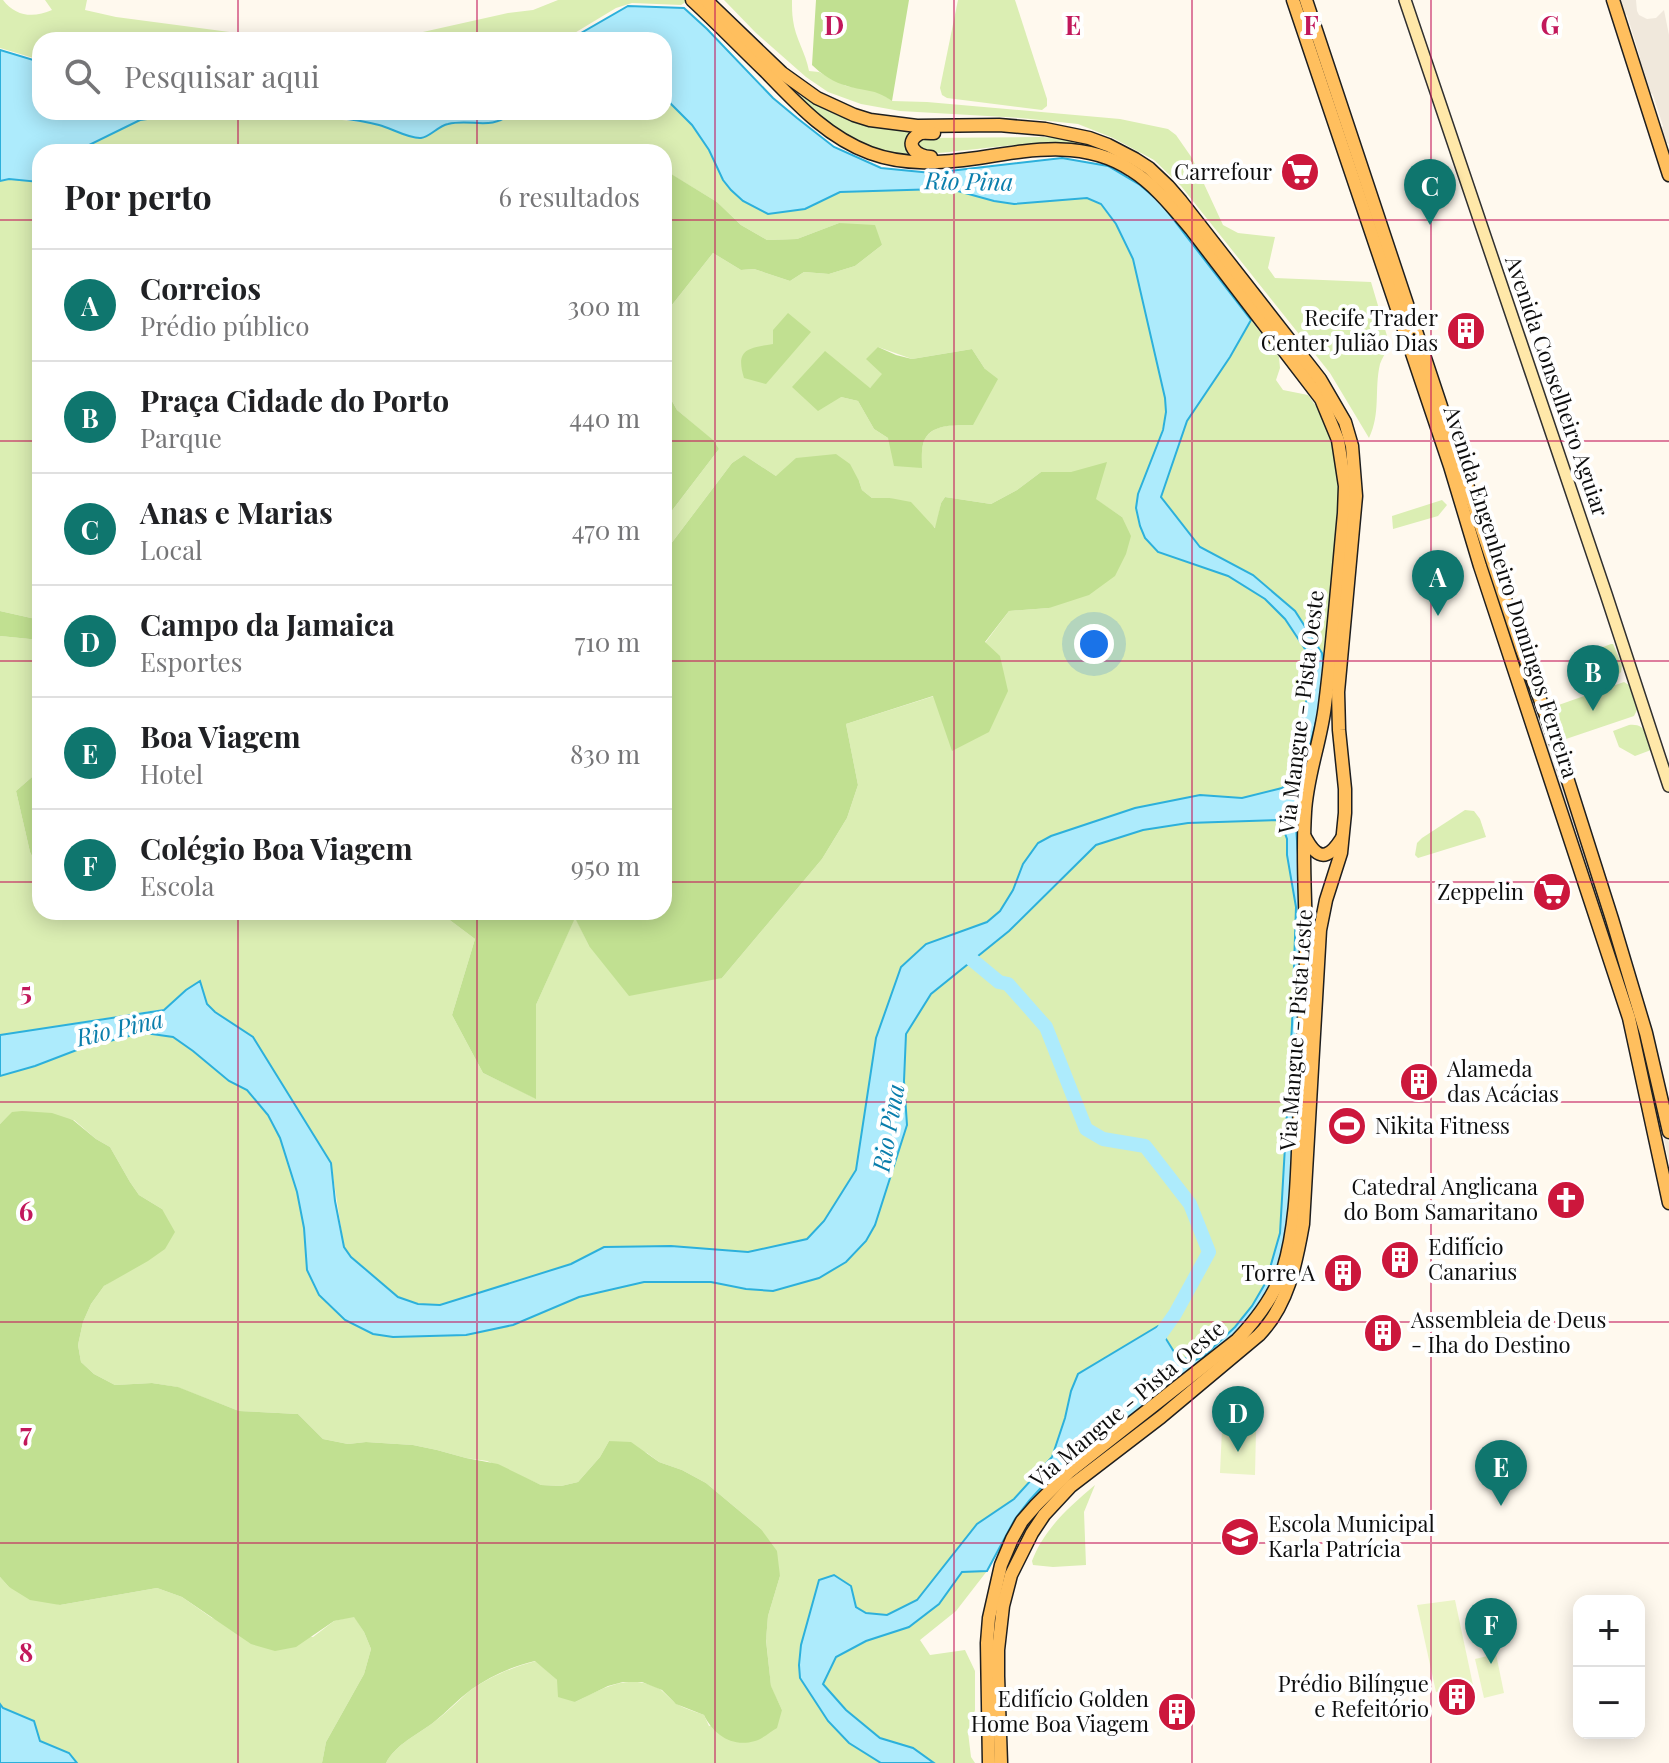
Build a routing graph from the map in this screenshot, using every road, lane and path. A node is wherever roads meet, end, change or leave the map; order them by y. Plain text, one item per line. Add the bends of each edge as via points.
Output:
1 (1293, 0) edge
2 (1306, 0) edge
3 (1405, 0) edge
4 (1613, 0) edge
5 (699, 2) edge
6 (1049, 130) junction
7 (983, 157) junction
8 (1669, 175) edge
9 (1669, 786) edge
10 (1304, 834) junction
11 (1343, 837) junction
12 (1669, 1132) edge
13 (1669, 1203) edge
14 (989, 1763) edge
15 (1001, 1763) edge

1 - 13 main road, Avenida Engenheiro Domingos Ferreira via 1629,1018
2 - 12 main road, Avenida Engenheiro Domingos Ferreira via 1557,746 1646,1033
3 - 9 main road, Avenida Conselheiro Aguiar
4 - 8 main road
5 - 6 main road, Via Mangue - Pista Leste via 782,73 838,109 870,120 917,126
5 - 7 main road, Via Mangue - Pista Oeste via 800,107 852,145 907,161
6 - 7 main road via 923,133 914,139 914,151 921,157
6 - 11 main road, Via Mangue - Pista Leste via 1121,151 1168,186 1320,379 1345,422 1356,496 1338,692
7 - 10 main road, Via Mangue - Pista Oeste via 1073,150 1131,169 1169,203 1331,418 1345,486 1325,708 1307,787
10 - 11 main road via 1313,851 1322,855 1334,850
10 - 14 main road, Via Mangue - Pista Oeste via 1306,954 1298,1146 1283,1270 1264,1307 1237,1340 1069,1472 1022,1521 1001,1565 989,1618
11 - 15 main road, Via Mangue - Pista Leste via 1320,930 1303,1224 1290,1284 1259,1335 1071,1486 1032,1533 1011,1575 1003,1606 998,1650

